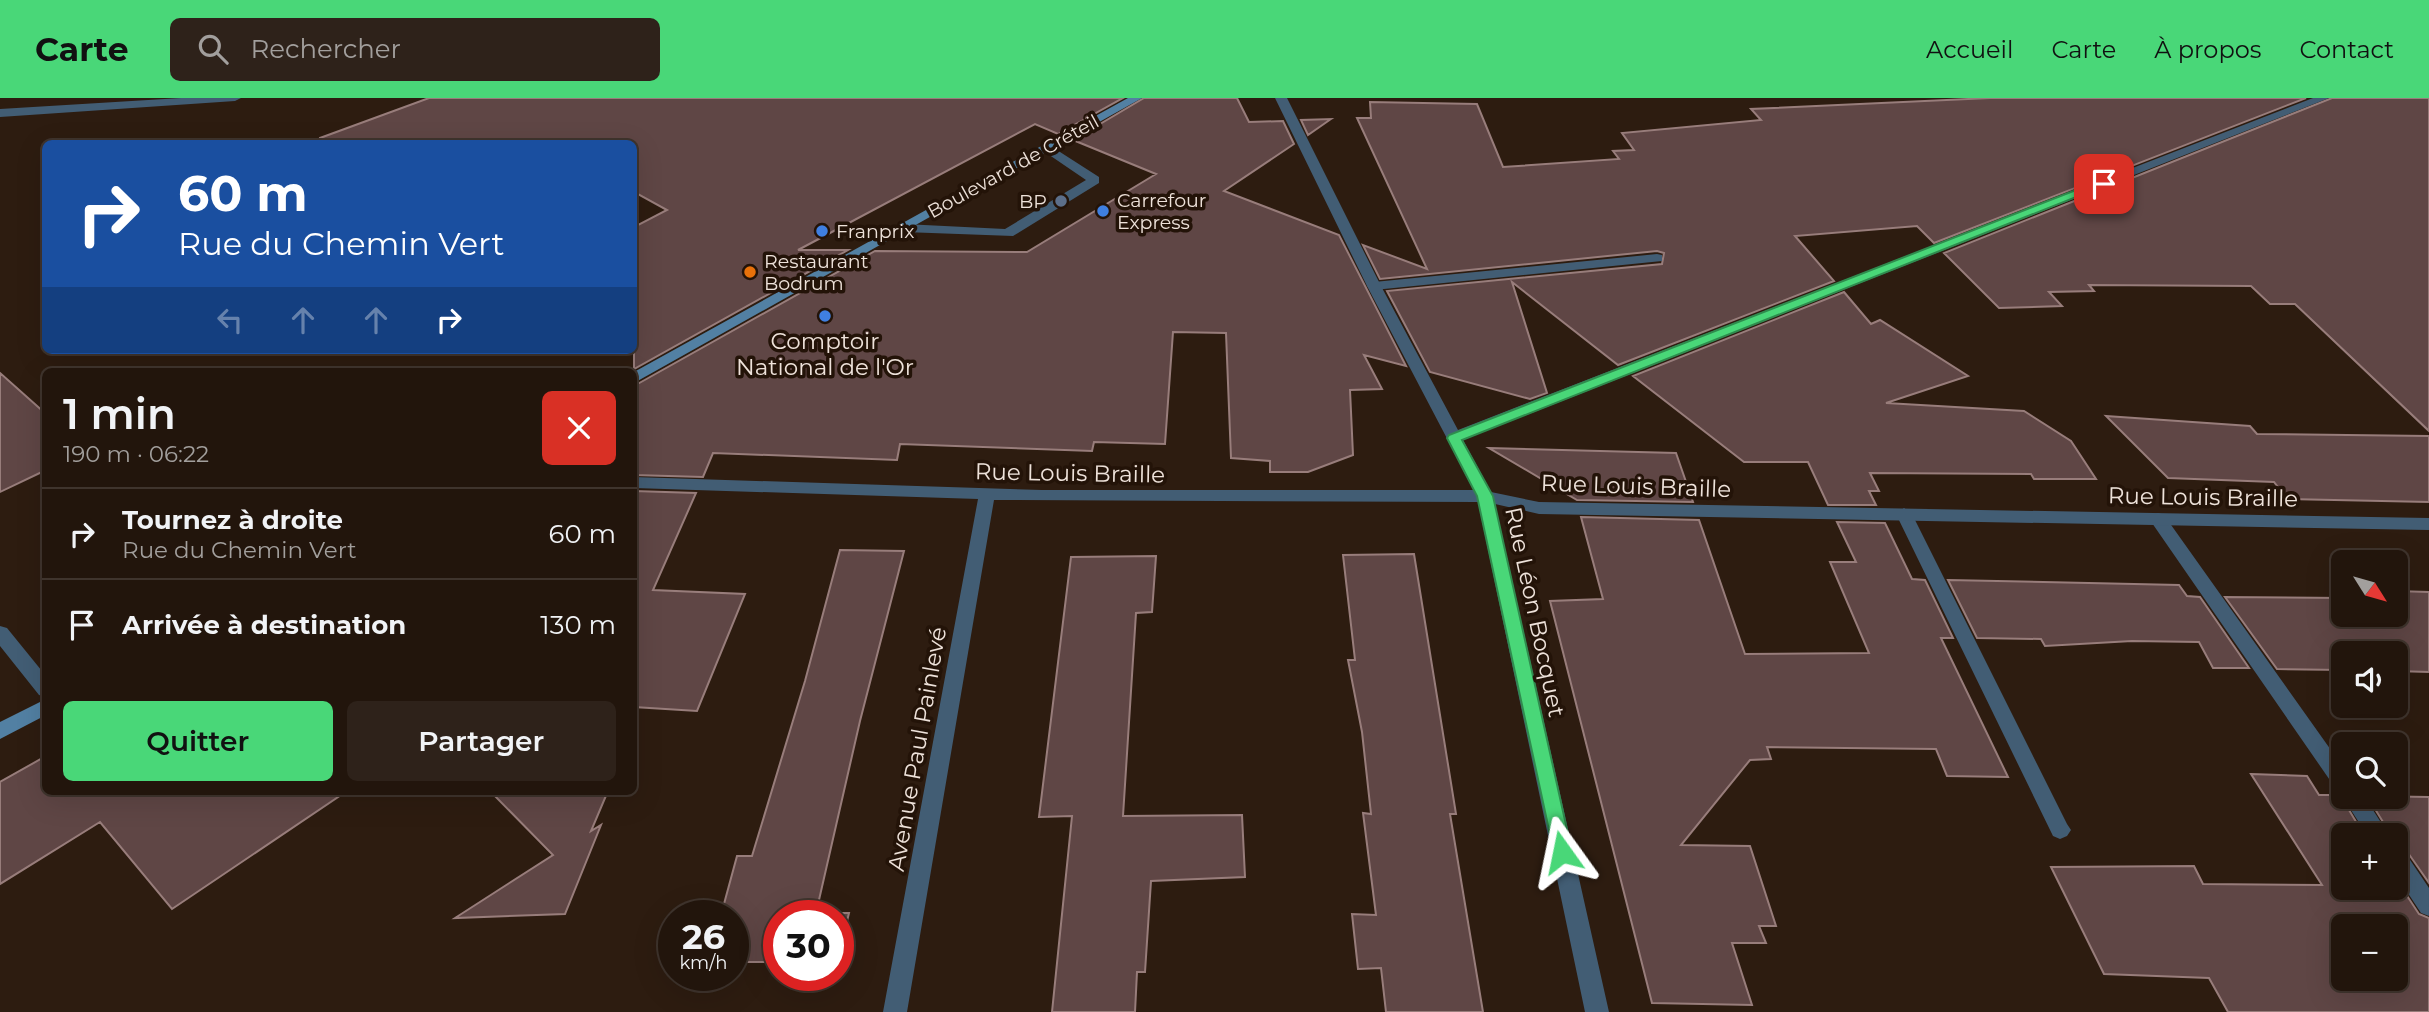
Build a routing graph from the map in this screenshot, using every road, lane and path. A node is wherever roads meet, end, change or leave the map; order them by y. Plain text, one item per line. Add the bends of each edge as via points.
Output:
1 (235, 98) edge
2 (1136, 98) edge
3 (1281, 98) edge
4 (2323, 98) edge
5 (0, 113) edge
6 (1046, 148) junction
7 (904, 228) junction
8 (1657, 258) dead end
9 (1374, 286) junction
10 (637, 376) edge
11 (1454, 438) junction
12 (637, 482) edge
13 (987, 495) junction
14 (1485, 496) junction
15 (1904, 514) junction
16 (2158, 519) junction
17 (2429, 524) edge
18 (0, 633) edge
19 (42, 685) edge
20 (42, 708) edge
21 (0, 731) edge
22 (2331, 766) edge
23 (2060, 830) dead end
24 (2408, 875) edge
25 (2429, 906) edge
26 (895, 1012) edge
27 (1597, 1012) edge

1 - 5 street
2 - 6 main road, Boulevard de Créteil
3 - 9 street, Rue Léon Bocquet
4 - 11 street
6 - 7 main road, Boulevard de Créteil
6 - 7 street via 1095,180 1008,233
7 - 10 main road, Boulevard de Créteil
8 - 9 street
9 - 11 street, Rue Léon Bocquet
11 - 14 street, Rue Léon Bocquet
12 - 13 street, Rue Louis Braille
13 - 14 street, Rue Louis Braille
13 - 26 street, Avenue Paul Painlevé
14 - 15 street, Rue Louis Braille via 1539,508
14 - 27 street, Rue Léon Bocquet
15 - 16 street, Rue Louis Braille
15 - 23 street
16 - 17 street, Rue Louis Braille
16 - 22 street
18 - 19 street
20 - 21 main road
24 - 25 street

